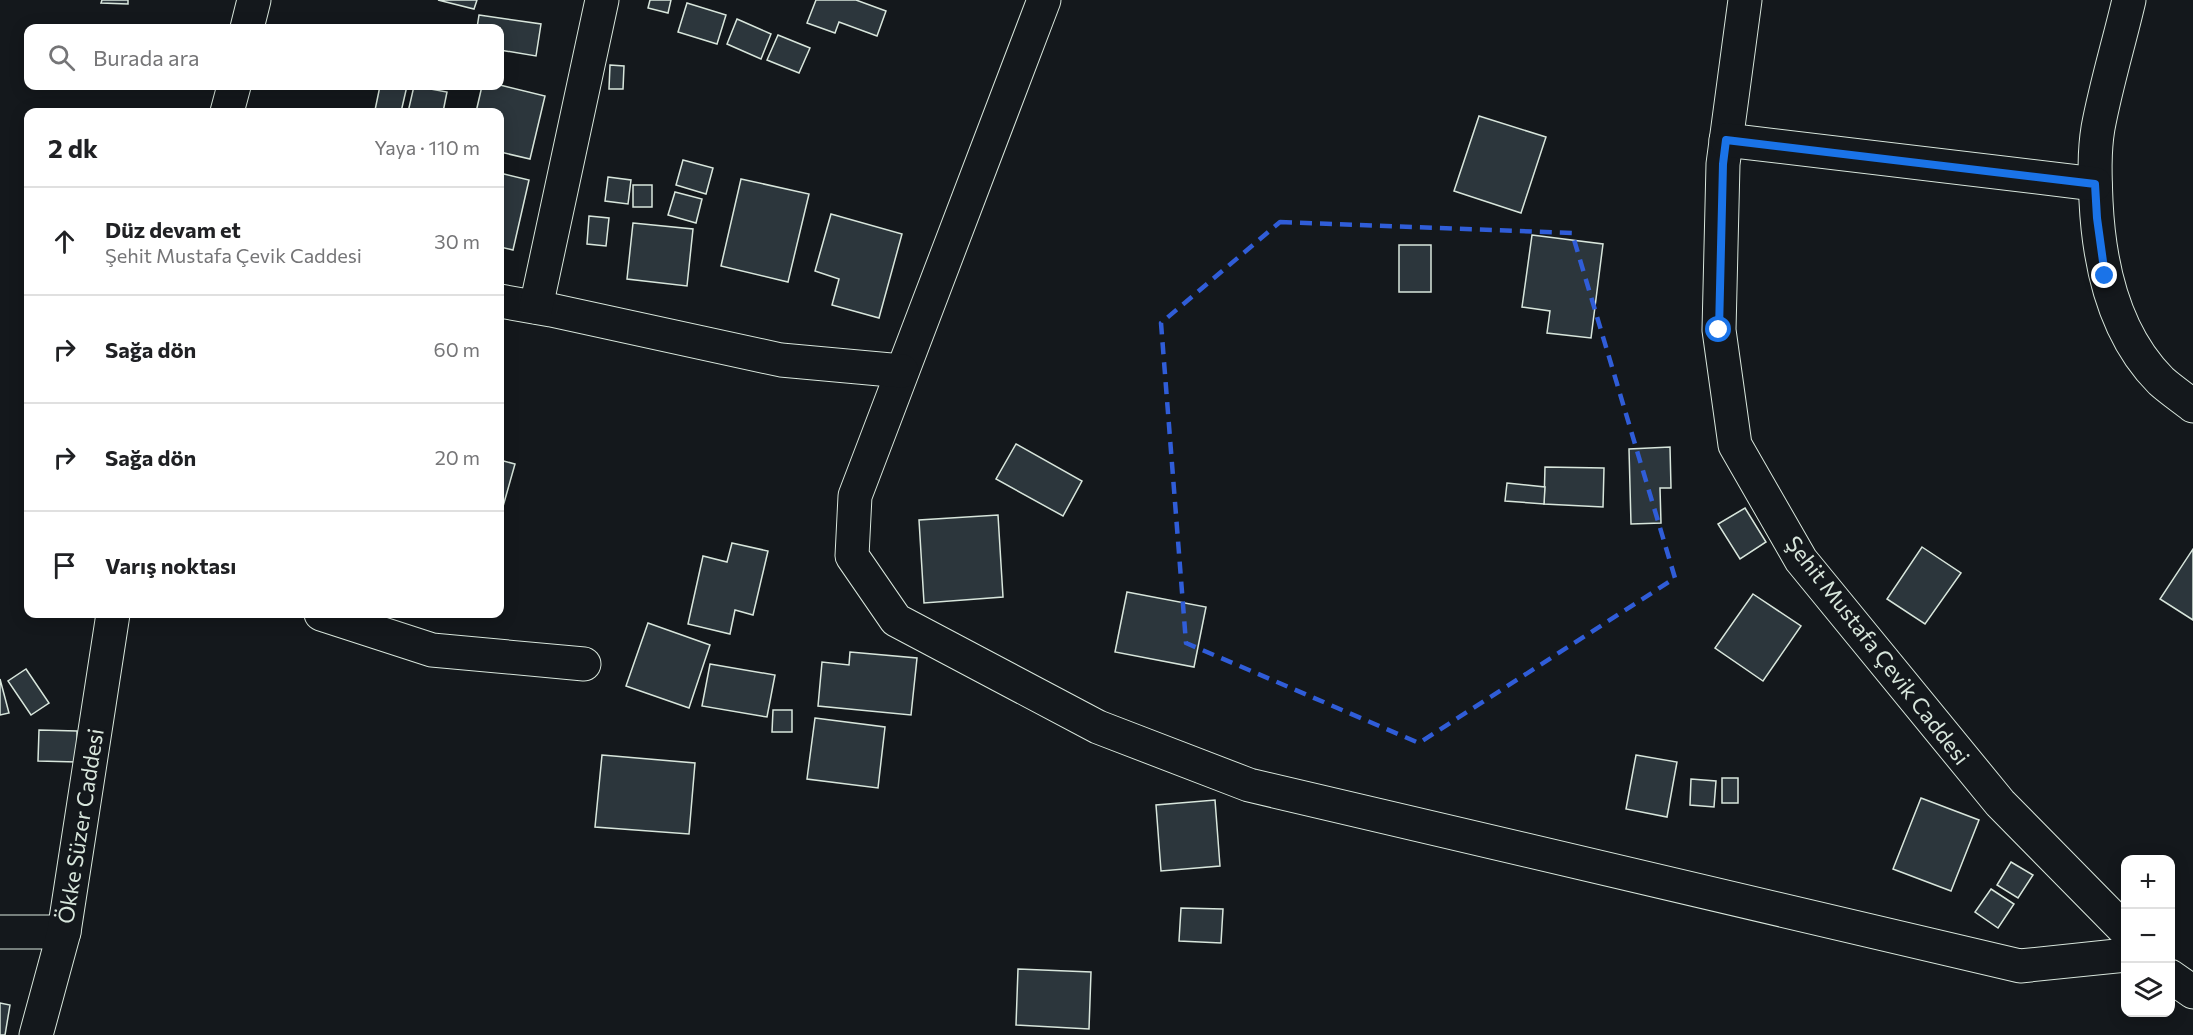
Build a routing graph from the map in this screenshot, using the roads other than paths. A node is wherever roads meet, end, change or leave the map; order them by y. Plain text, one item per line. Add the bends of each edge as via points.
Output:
1 (254, 0) edge
2 (602, 0) edge
3 (1044, 0) edge
4 (1745, 0) edge
5 (2129, 0) edge
6 (248, 24) edge
7 (233, 90) edge
8 (228, 108) edge
9 (1726, 140) junction
10 (2095, 184) junction
11 (504, 303) edge
12 (536, 307) junction
13 (902, 371) junction
14 (2193, 406) edge
15 (112, 618) edge
16 (333, 618) edge
17 (584, 663) dead end
18 (2121, 926) edge
19 (0, 932) edge
20 (64, 932) junction
21 (2121, 956) edge
22 (2175, 979) edge
23 (2193, 992) edge
24 (36, 1035) edge

1 - 6 street
2 - 12 street
3 - 13 street
4 - 9 street, Şehit Mustafa Çevik Caddesi
5 - 10 street via 2098,130
7 - 8 street
9 - 10 street
9 - 18 street, Şehit Mustafa Çevik Caddesi via 1719,330 1735,445 1801,560 2000,803
10 - 14 street via 2104,268 2122,324 2161,381
11 - 12 street
12 - 13 street via 781,360
13 - 21 street via 855,496 852,556 896,620 1098,727 1249,785 2020,966
15 - 20 street, Ökke Süzer Caddesi
16 - 17 street via 432,650
19 - 20 street
20 - 24 street, Ökke Süzer Caddesi
22 - 23 street

